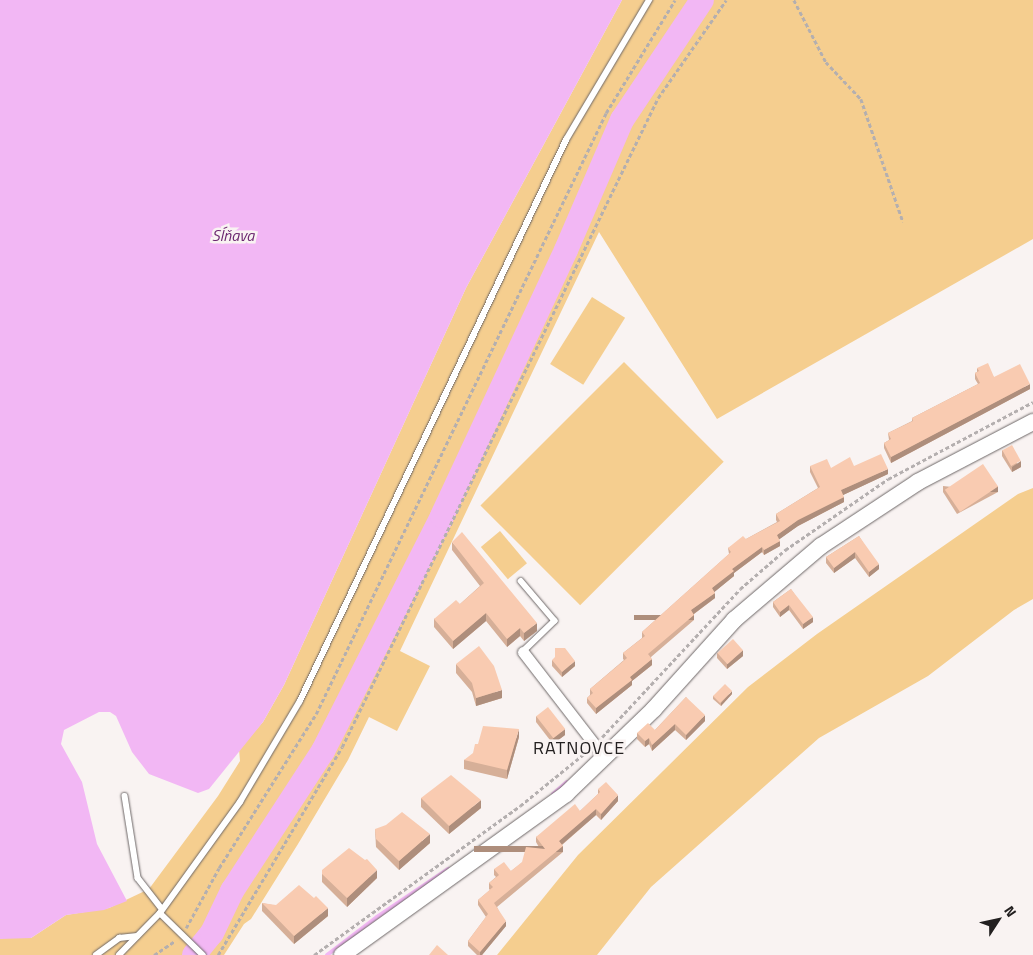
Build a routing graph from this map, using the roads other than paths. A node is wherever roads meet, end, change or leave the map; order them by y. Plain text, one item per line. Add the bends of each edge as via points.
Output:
1 (649, 0) edge
2 (1033, 422) edge
3 (521, 581) dead end
4 (523, 652) joint
5 (605, 758) junction
6 (125, 796) dead end
7 (161, 911) junction
8 (137, 936) junction
9 (96, 955) edge
10 (118, 955) edge
11 (203, 955) edge
12 (342, 955) edge

1 - 7 lane via 566,140 300,701 240,802
2 - 5 main road via 918,482 821,546 734,620
3 - 4 lane via 555,621
4 - 5 street
5 - 12 main road via 540,815
6 - 7 lane via 138,878
7 - 8 lane
7 - 11 lane
8 - 9 lane via 120,938
8 - 10 lane

